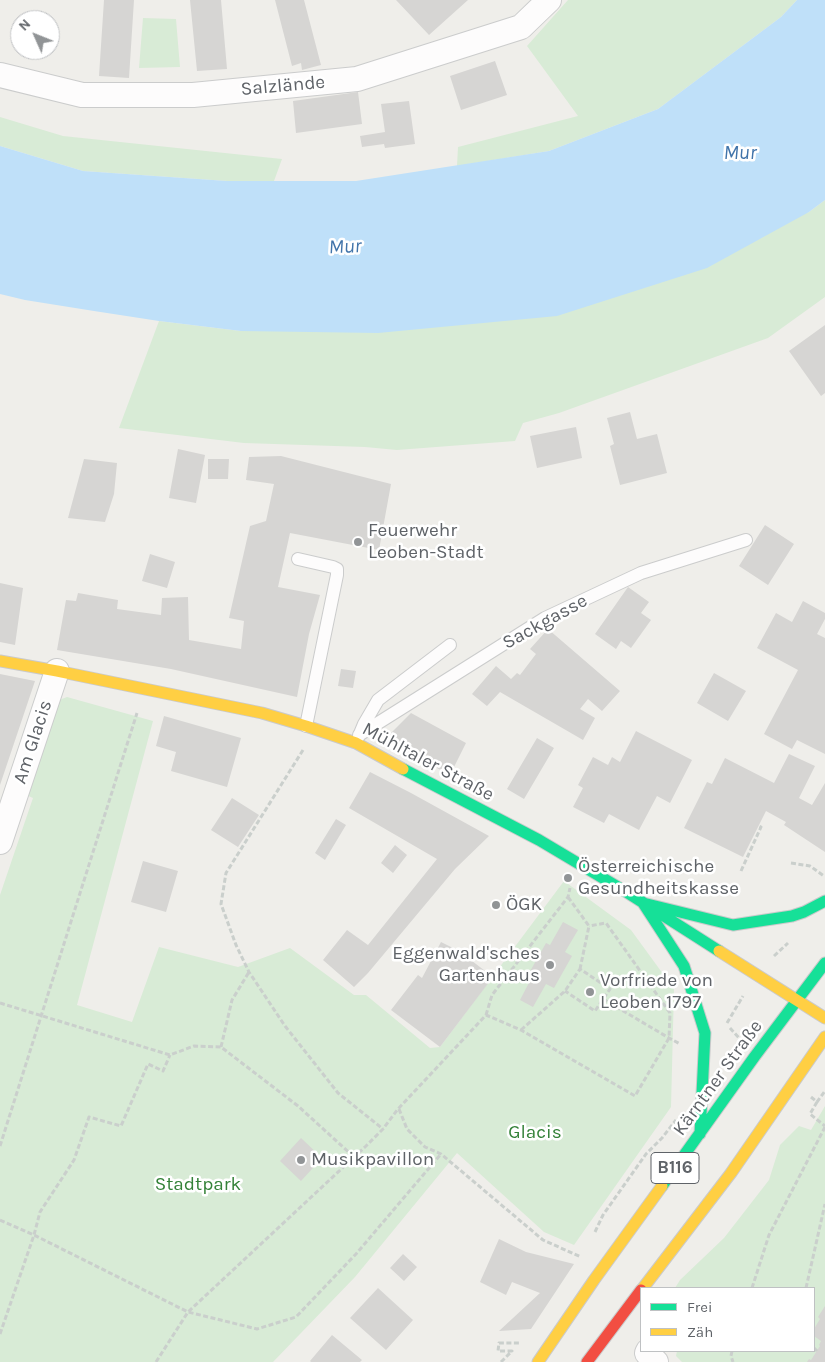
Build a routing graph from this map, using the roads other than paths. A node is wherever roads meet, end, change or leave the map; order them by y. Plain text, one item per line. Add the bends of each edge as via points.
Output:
1 (549, 0) edge
2 (0, 75) edge
3 (746, 540) dead end
4 (298, 559) dead end
5 (450, 645) dead end
6 (0, 661) edge
7 (57, 671) junction
8 (311, 728) junction
9 (358, 739) junction
10 (0, 842) edge
11 (825, 901) edge
12 (644, 903) junction
13 (825, 964) edge
14 (797, 1000) junction
15 (825, 1018) edge
16 (825, 1037) edge
17 (700, 1134) junction
18 (644, 1287) edge
19 (640, 1292) edge
20 (648, 1352) edge
21 (538, 1362) edge
22 (587, 1362) edge
23 (656, 1362) edge

1 - 2 street, Salzlände via 522,27 357,79 193,95 82,95
3 - 9 lane, Sackgasse via 640,572 545,618
4 - 8 lane via 337,569
5 - 9 lane via 378,700
6 - 7 main road, Mühltaler Straße
7 - 8 main road, Mühltaler Straße via 262,713
7 - 10 street, Am Glacis
8 - 9 main road, Mühltaler Straße
9 - 12 main road, Mühltaler Straße via 386,760 539,840
11 - 12 main road via 792,916 732,925
12 - 14 main road, Mühltaler Straße
12 - 17 main road via 684,966 706,1033
13 - 14 main road, Kärntner Straße / B116
14 - 15 main road, Mühltaler Straße
14 - 17 main road, Kärntner Straße / B116
16 - 18 main road, B116 via 731,1173
17 - 21 main road, Kärntner Straße / B116
19 - 22 main road, B116
20 - 23 street

